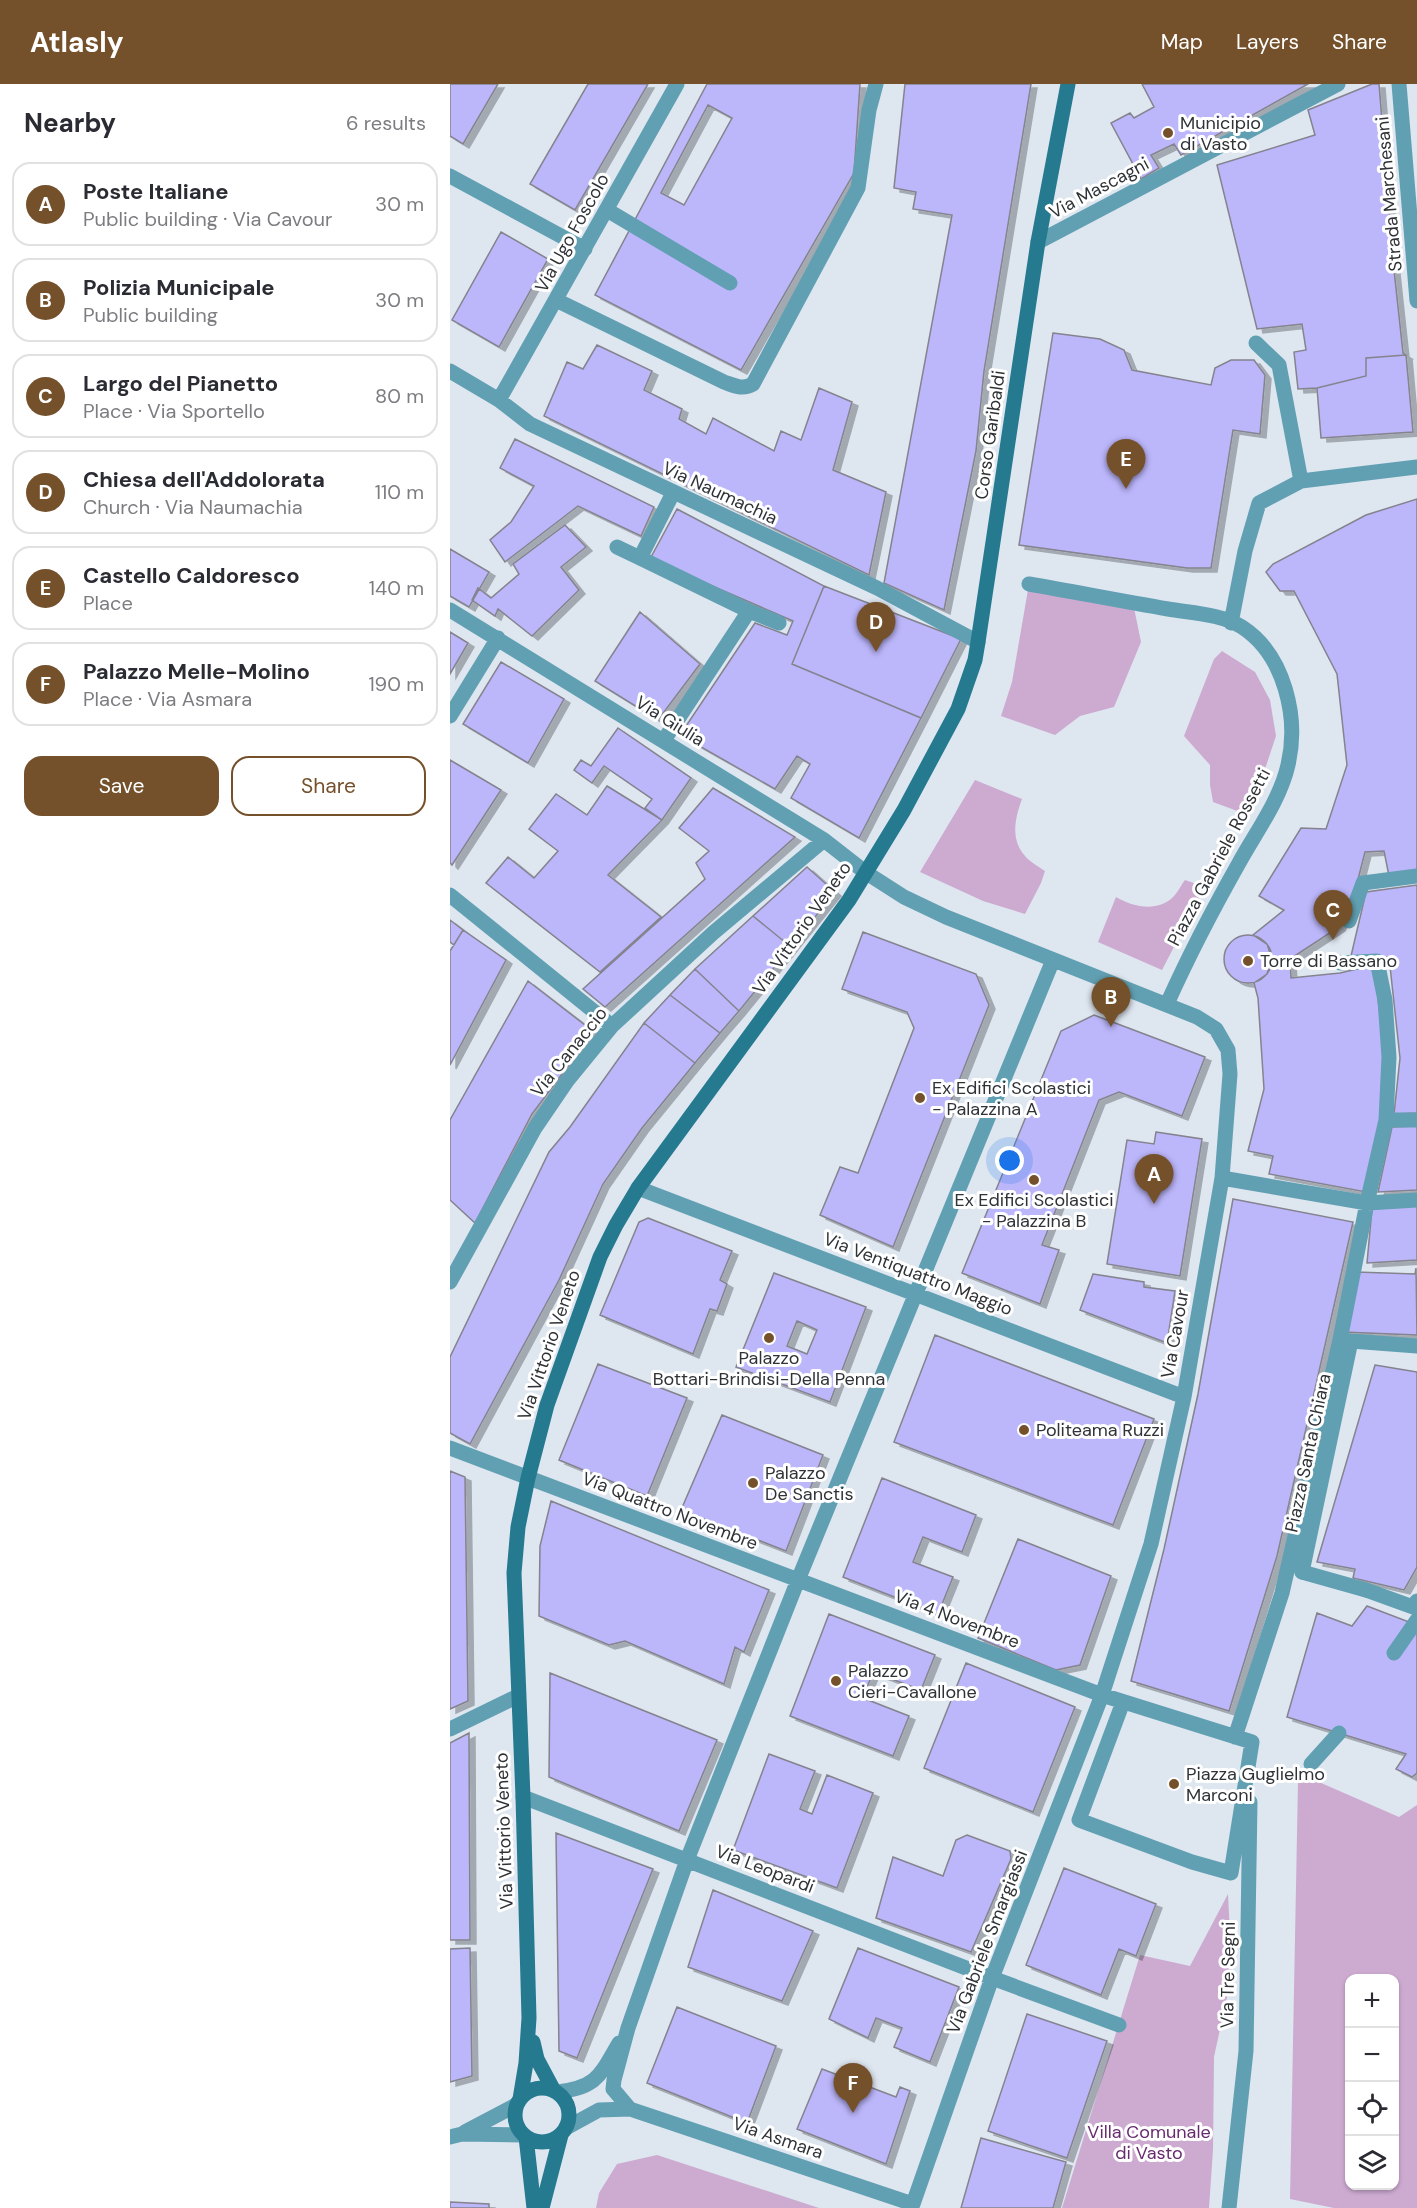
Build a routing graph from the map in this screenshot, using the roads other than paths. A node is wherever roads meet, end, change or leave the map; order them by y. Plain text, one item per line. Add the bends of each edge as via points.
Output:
1 (677, 84) edge
2 (876, 84) edge
3 (1068, 84) edge
4 (1338, 84) edge
5 (1399, 84) edge
6 (1411, 134) edge
7 (450, 176) edge
8 (607, 210) junction
9 (1038, 242) junction
10 (585, 249) junction
11 (730, 283) dead end
12 (556, 300) junction
13 (1417, 301) edge
14 (1256, 343) dead end
15 (450, 370) edge
16 (499, 400) junction
17 (1417, 467) edge
18 (1300, 481) junction
19 (673, 493) junction
20 (617, 547) dead end
21 (640, 558) junction
22 (1029, 584) dead end
23 (450, 610) edge
24 (749, 611) junction
25 (779, 623) dead end
26 (1232, 623) junction
27 (498, 638) junction
28 (978, 642) junction
29 (450, 716) edge
30 (664, 740) junction
31 (919, 781) joint
32 (824, 840) junction
33 (865, 872) junction
34 (1417, 876) edge
35 (450, 895) edge
36 (1349, 921) dead end
37 (1053, 960) junction
38 (1340, 963) dead end
39 (1167, 1004) junction
40 (612, 1026) junction
41 (1386, 1120) junction
42 (1417, 1120) edge
43 (1222, 1178) junction
44 (638, 1188) junction
45 (1417, 1200) edge
46 (1367, 1203) junction
47 (450, 1282) edge
48 (916, 1294) junction
49 (1346, 1341) junction
50 (1417, 1346) edge
51 (1184, 1397) junction
52 (450, 1448) edge
53 (528, 1478) junction
54 (798, 1580) junction
55 (1416, 1612) edge
56 (1394, 1653) dead end
57 (1102, 1695) junction
58 (518, 1696) junction
59 (1123, 1702) junction
60 (450, 1729) edge
61 (1339, 1733) dead end
62 (1235, 1737) junction
63 (1252, 1742) junction
64 (1311, 1764) dead end
65 (523, 1797) junction
66 (687, 1860) junction
67 (992, 1978) junction
68 (1119, 2025) dead end
69 (531, 2061) junction
70 (611, 2068) junction
71 (555, 2091) junction
72 (518, 2102) junction
73 (630, 2109) junction
74 (563, 2132) junction
75 (456, 2135) edge
76 (525, 2136) junction
77 (913, 2204) joint
78 (534, 2208) edge
79 (542, 2208) edge
80 (1229, 2208) edge

1 - 8 street, Via Ugo Foscolo
2 - 12 street via 858,188 753,384 740,387 724,382
3 - 9 street, Corso Garibaldi
4 - 9 street, Via Mascagni
5 - 6 street, Strada Marchesani
6 - 13 street, Strada Marchesani
7 - 10 street
8 - 10 street, Via Ugo Foscolo
8 - 11 street
9 - 28 street, Corso Garibaldi
10 - 12 street, Via Ugo Foscolo
12 - 16 street, Via Ugo Foscolo
14 - 18 street via 1279,365
15 - 16 street, Via Naumachia
16 - 19 street, Via Naumachia via 530,424
17 - 18 street
18 - 26 street via 1259,503 1245,551
19 - 21 street
19 - 28 street, Via Naumachia via 877,588
20 - 21 street
21 - 24 street
22 - 26 street, Piazza Gabriele Rossetti
23 - 27 street, Via Giulia
24 - 25 street
24 - 30 street
26 - 39 street, Piazza Gabriele Rossetti via 1255,638 1277,670 1289,704 1292,744 1276,797 1195,942
27 - 29 street
27 - 30 street, Via Giulia
28 - 31 street, Corso Garibaldi via 965,694
30 - 32 street, Via Giulia
31 - 33 street, Via Vittorio Veneto
32 - 33 street, Via Giulia
32 - 40 street, Via Canaccio via 713,933
33 - 37 street via 946,917
33 - 44 street, Via Vittorio Veneto via 849,900
34 - 36 street via 1362,883
35 - 40 street
37 - 39 street
37 - 48 street
38 - 41 street via 1377,961 1385,1000 1389,1057
39 - 43 street, Via Cavour via 1216,1029 1228,1050 1230,1074
40 - 47 street, Via Canaccio via 535,1128
41 - 42 street
41 - 46 street
43 - 46 street
43 - 51 street, Via Cavour
44 - 48 street, Via Ventiquattro Maggio
44 - 53 street, Via Vittorio Veneto via 600,1257 547,1405
45 - 46 street
46 - 49 street
48 - 51 street, Via Ventiquattro Maggio
48 - 54 street
49 - 50 street
49 - 55 street, Piazza Santa Chiara via 1302,1572 1366,1590
49 - 62 street via 1282,1593
51 - 57 street, Via Cavour via 1151,1544
52 - 53 street, Via Quattro Novembre
53 - 54 street, Via Quattro Novembre
53 - 58 street, Via Vittorio Veneto via 514,1573
54 - 57 street, Via 4 Novembre
54 - 66 street
55 - 56 street
57 - 59 street
57 - 67 street, Via Gabriele Smargiassi
58 - 60 street
58 - 65 street, Via Vittorio Veneto
59 - 62 street
59 - 63 street via 1079,1821 1231,1874
61 - 64 street
62 - 63 street
63 - 80 street, Via Tre Segni via 1246,2050
65 - 66 street, Via Leopardi
65 - 69 street, Via Vittorio Veneto
66 - 67 street, Via Leopardi
66 - 70 street
67 - 68 street, Via Leopardi
67 - 77 street, Via Gabriele Smargiassi
69 - 71 street
69 - 72 street, Via Vittorio Veneto
70 - 71 street via 588,2086
70 - 73 street via 613,2089
71 - 72 street via 538,2088 525,2093
71 - 74 street via 568,2105 569,2121
72 - 75 street
72 - 76 street via 515,2121
73 - 74 street via 599,2110
73 - 77 street, Via Asmara
74 - 76 street via 544,2142
74 - 79 street
75 - 76 street
76 - 78 street

